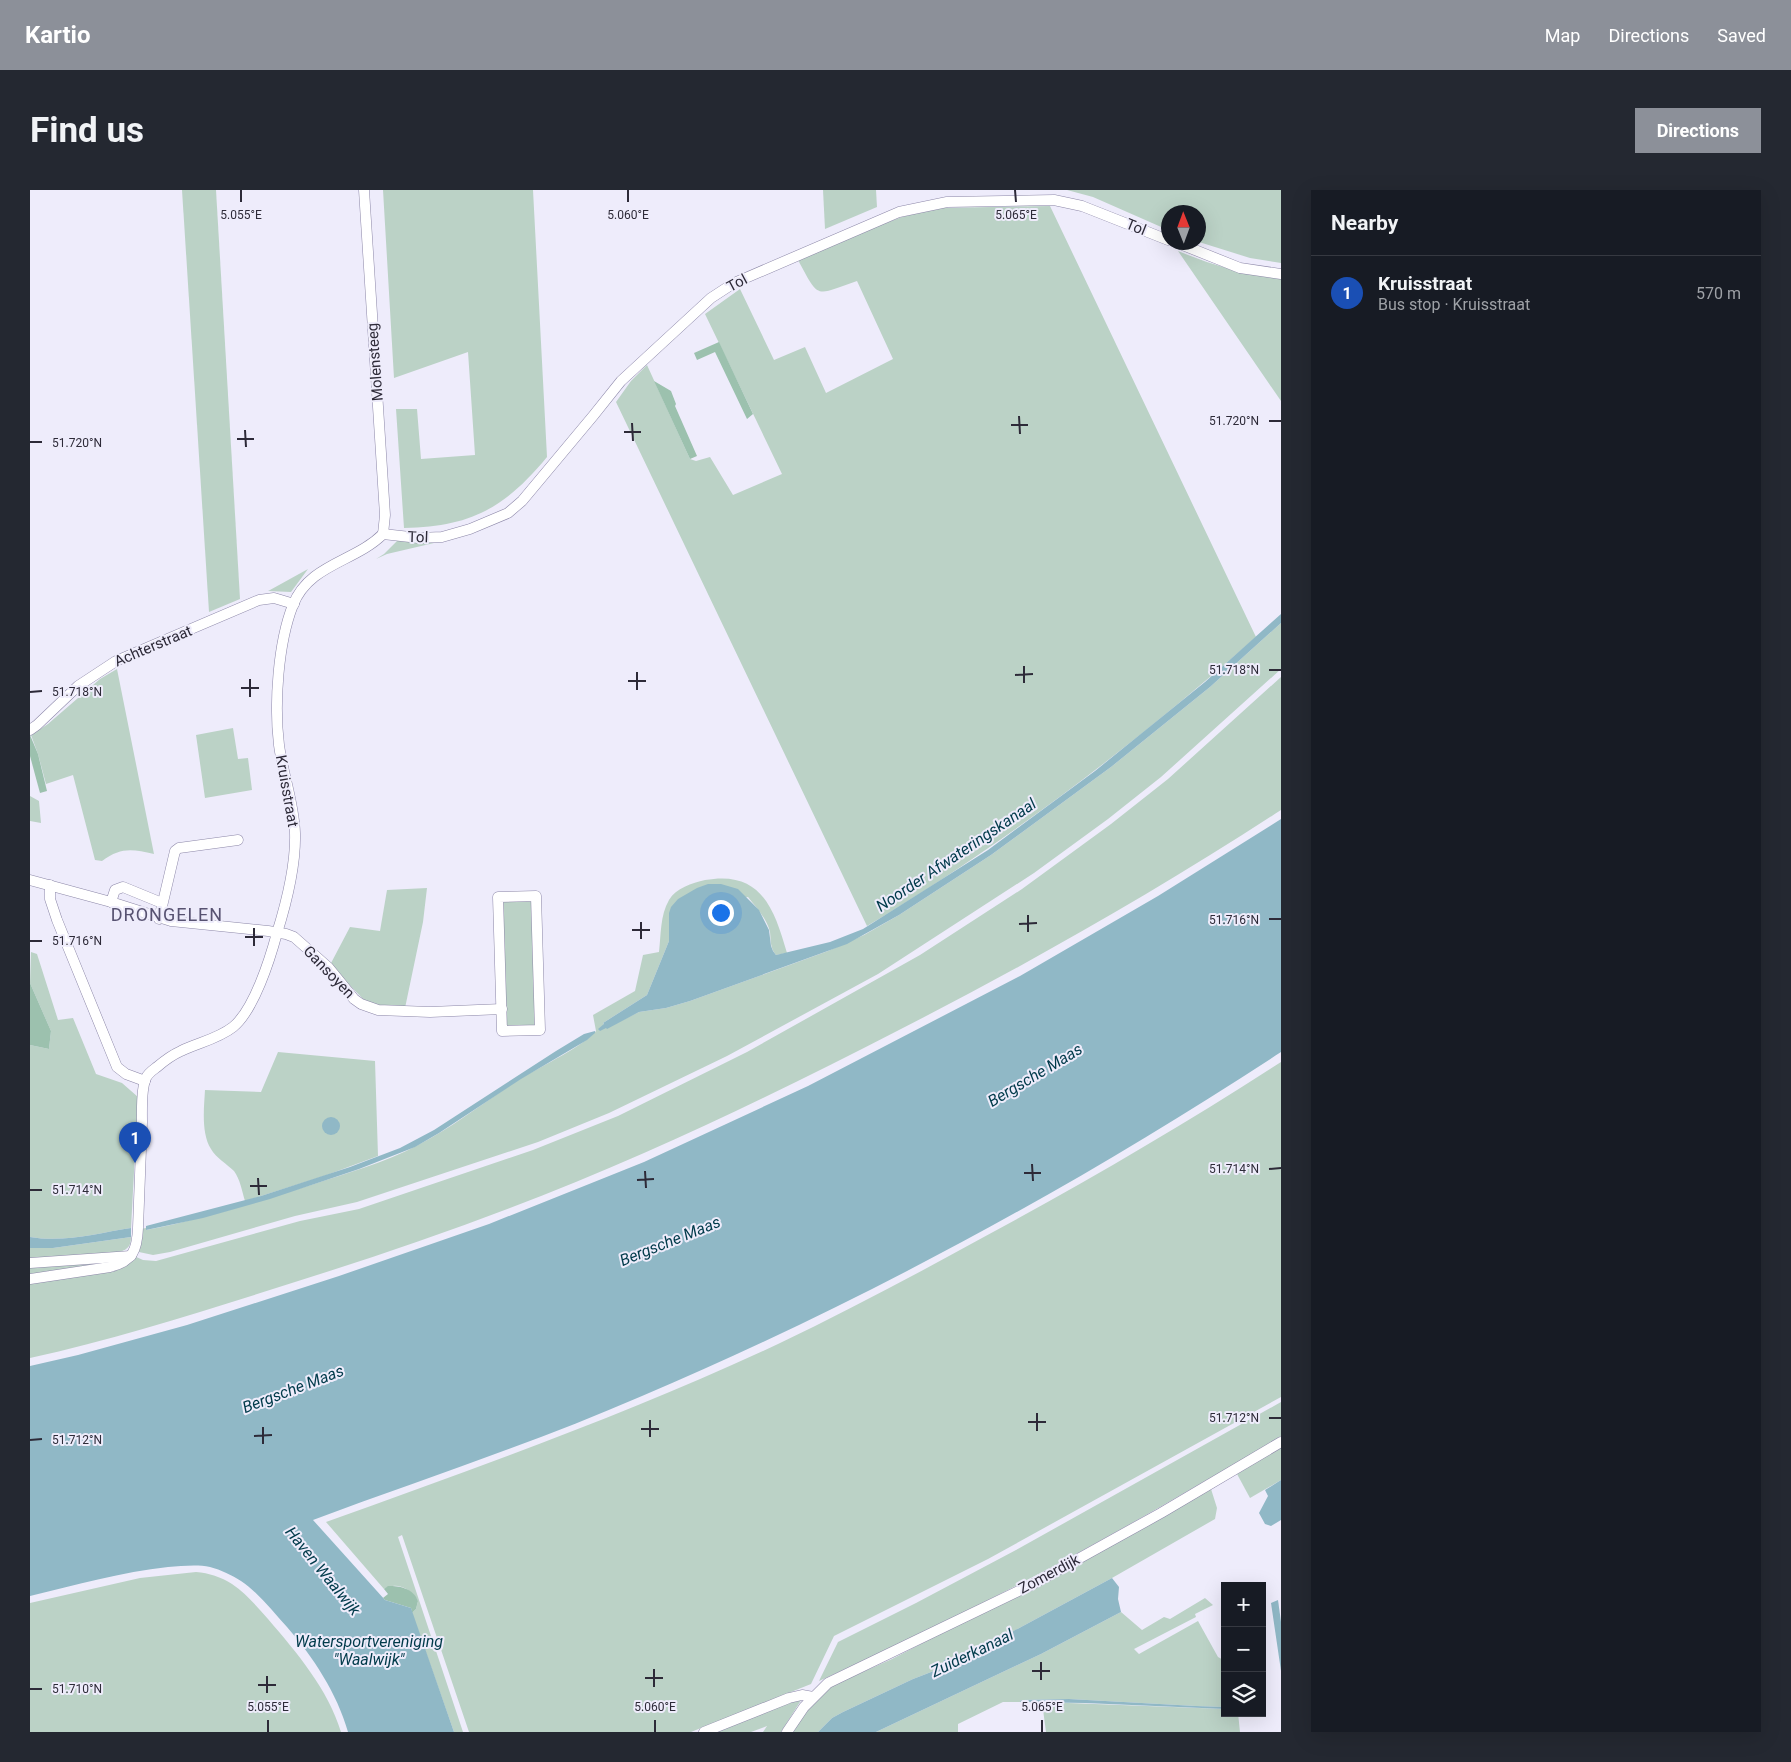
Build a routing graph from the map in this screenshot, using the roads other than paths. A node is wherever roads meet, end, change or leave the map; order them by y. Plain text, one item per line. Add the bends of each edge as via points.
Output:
1 (364, 190) edge
2 (1161, 237) edge
3 (1195, 250) edge
4 (1281, 274) edge
5 (383, 534) junction
6 (294, 604) junction
7 (30, 730) edge
8 (238, 840) dead end
9 (30, 880) edge
10 (50, 885) junction
11 (111, 902) junction
12 (162, 903) junction
13 (159, 919) junction
14 (277, 933) junction
15 (502, 1009) junction
16 (145, 1081) junction
17 (131, 1256) junction
18 (30, 1263) edge
19 (30, 1279) edge
20 (1281, 1442) edge
21 (813, 1697) junction
22 (704, 1732) edge
23 (787, 1732) edge

1 - 5 street, Molensteeg via 385,515
2 - 5 street, Tol via 1082,206 1054,200 947,202 899,212 734,283 711,298 621,381 522,501 508,513 442,538
3 - 4 street via 1240,268
5 - 6 street, Kruisstraat via 367,548 319,572 303,587
6 - 7 street, Achterstraat via 274,598 259,600 116,661 78,686
6 - 14 street, Kruisstraat via 286,626 277,720 295,846
8 - 12 street via 178,848
9 - 10 street, Gansoyen
10 - 11 street, Gansoyen
10 - 16 street via 50,899 57,920 117,1067
11 - 12 street via 115,890 123,887
11 - 13 street, Gansoyen
12 - 13 street
13 - 14 street, Gansoyen
14 - 15 street, Gansoyen via 294,937 328,967 354,999 368,1007 430,1012
14 - 16 street, Kruisstraat via 258,988 239,1021 227,1031 180,1051 152,1071
15 - 15 street via 498,897 536,896 540,1030 502,1031
16 - 17 street via 137,1243
17 - 18 street
17 - 19 street via 110,1268
20 - 21 street, Zomerdijk via 1060,1569 828,1683
21 - 22 street via 789,1698
21 - 23 street, Zomerdijk

